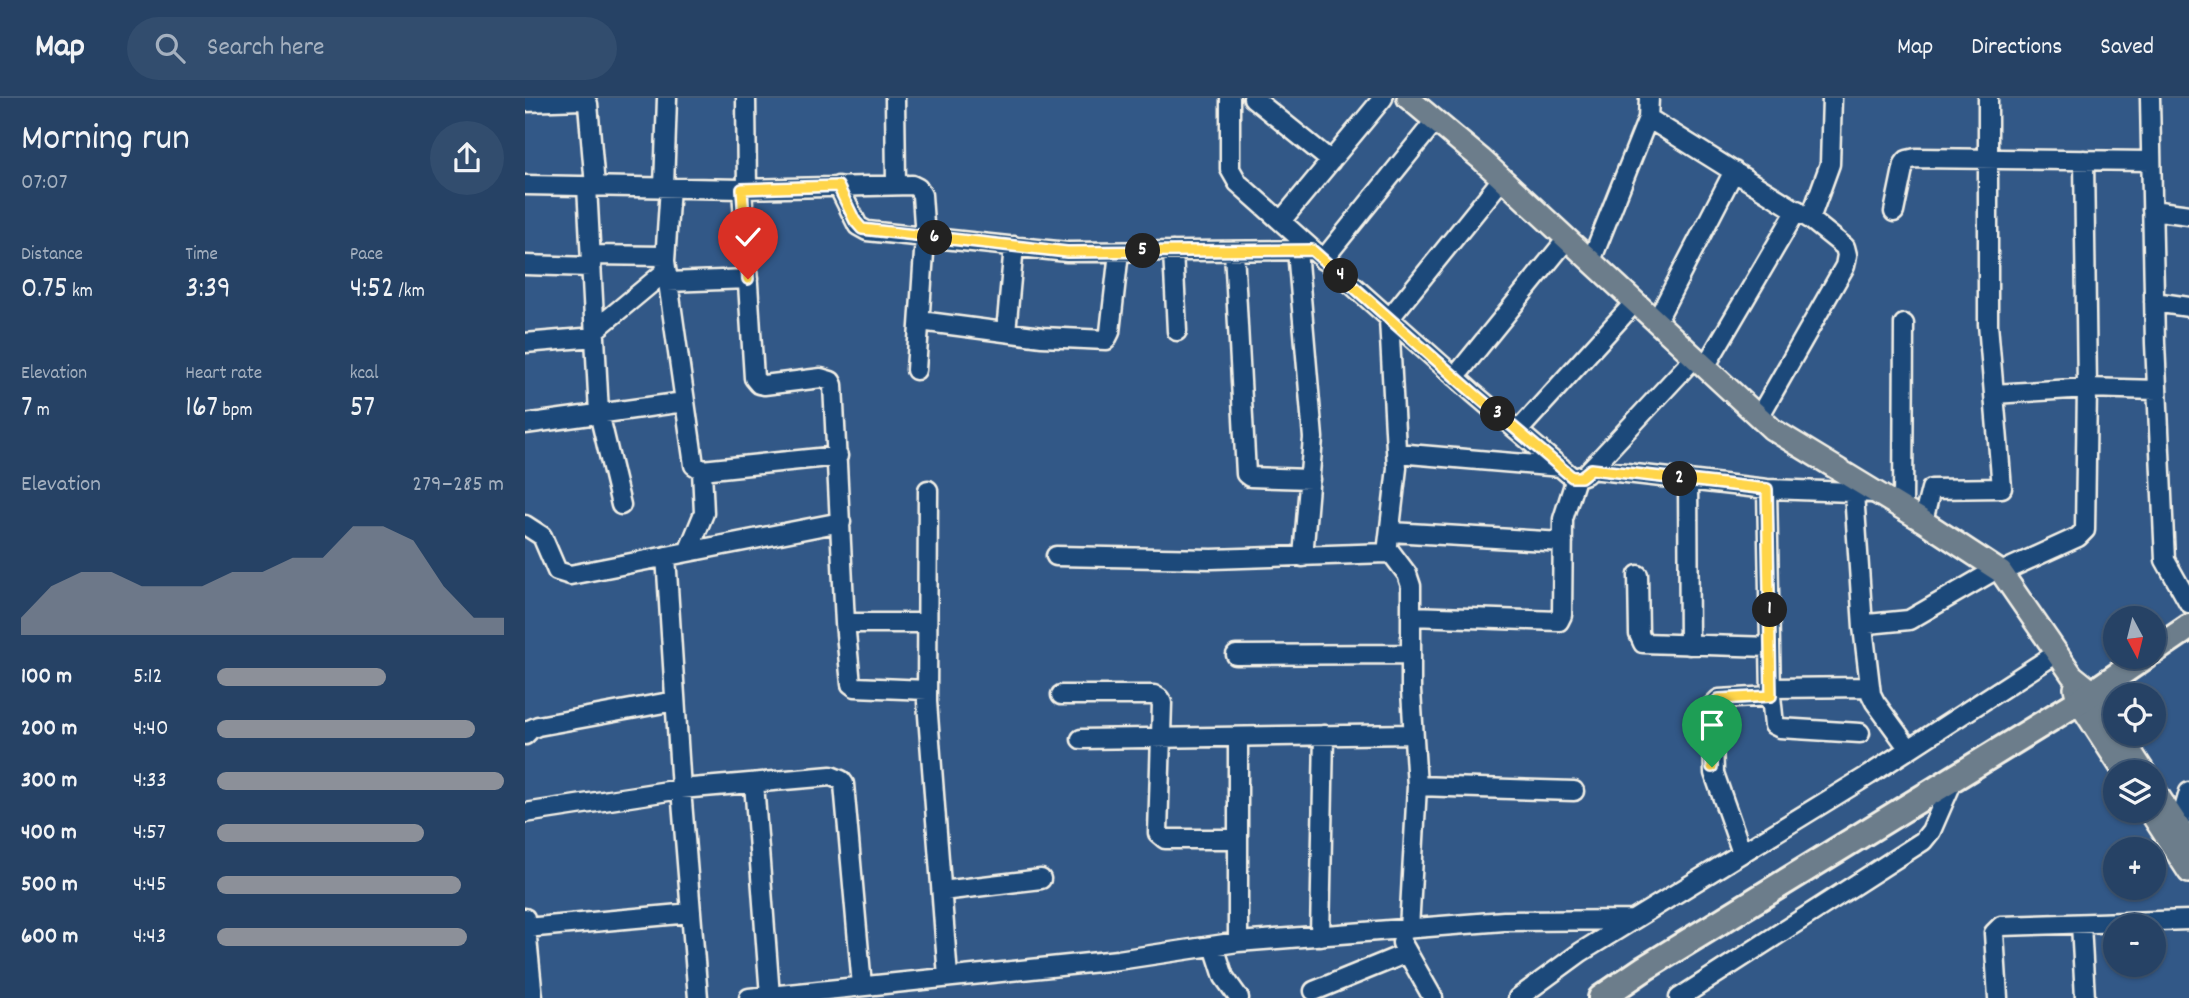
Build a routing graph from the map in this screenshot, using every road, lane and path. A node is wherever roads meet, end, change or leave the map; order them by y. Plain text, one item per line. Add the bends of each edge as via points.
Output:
1 (667, 98) edge
2 (746, 98) edge
3 (895, 98) edge
4 (1230, 98) edge
5 (1253, 98) edge
6 (1383, 98) edge
7 (1408, 98) edge
8 (1649, 98) edge
9 (1832, 98) edge
10 (1989, 98) edge
11 (2150, 98) edge
12 (525, 102) edge
13 (1648, 118) junction
14 (1435, 121) junction
15 (1988, 159) junction
16 (2084, 160) junction
17 (1331, 161) junction
18 (2151, 161) junction
19 (1734, 171) junction
20 (1502, 179) junction
21 (896, 184) junction
22 (525, 185) edge
23 (591, 186) junction
24 (838, 186) junction
25 (667, 187) junction
26 (744, 189) junction
27 (2152, 210) junction
28 (1894, 212) dead end
29 (1803, 214) junction
30 (2189, 215) edge
31 (1281, 221) junction
32 (929, 238) junction
33 (1567, 239) junction
34 (1014, 246) junction
35 (1173, 251) junction
36 (1234, 251) junction
37 (1119, 252) junction
38 (1311, 253) junction
39 (591, 261) junction
40 (1591, 261) junction
41 (525, 265) edge
42 (666, 270) junction
43 (748, 279) junction
44 (1635, 302) junction
45 (2154, 302) junction
46 (2189, 307) edge
47 (1389, 319) junction
48 (927, 322) junction
49 (1657, 322) junction
50 (1904, 324) dead end
51 (1177, 331) dead end
52 (1006, 332) junction
53 (595, 334) junction
54 (525, 343) edge
55 (1700, 362) junction
56 (916, 370) dead end
57 (1455, 377) junction
58 (2087, 388) junction
59 (2157, 390) junction
60 (1994, 394) junction
61 (684, 402) junction
62 (599, 413) junction
63 (1759, 417) junction
64 (525, 424) edge
65 (1518, 431) junction
66 (1397, 453) junction
67 (838, 456) junction
68 (1560, 467) junction
69 (702, 470) junction
70 (1584, 473) junction
71 (1310, 479) junction
72 (1688, 480) junction
73 (1767, 489) junction
74 (928, 490) dead end
75 (1854, 492) junction
76 (1878, 493) junction
77 (621, 505) dead end
78 (1903, 509) junction
79 (1923, 521) junction
80 (841, 522) junction
81 (525, 525) edge
82 (1391, 532) junction
83 (1563, 542) junction
84 (1389, 551) junction
85 (688, 552) junction
86 (666, 556) junction
87 (1056, 556) dead end
88 (1303, 557) junction
89 (1999, 570) junction
90 (1638, 575) dead end
91 (2189, 603) edge
92 (1411, 616) junction
93 (845, 623) junction
94 (927, 623) junction
95 (1863, 627) junction
96 (2189, 627) edge
97 (2167, 642) edge
98 (1689, 645) junction
99 (1770, 647) junction
100 (2057, 653) junction
101 (1411, 654) junction
102 (1236, 655) dead end
103 (2127, 669) edge
104 (1870, 687) junction
105 (927, 690) junction
106 (1771, 692) junction
107 (1061, 695) dead end
108 (2086, 697) junction
109 (675, 701) junction
110 (2103, 715) edge
111 (1860, 733) dead end
112 (1413, 734) junction
113 (525, 735) edge
114 (1324, 735) junction
115 (1238, 737) junction
116 (1162, 738) junction
117 (1081, 739) dead end
118 (1909, 749) junction
119 (2118, 760) edge
120 (1955, 776) junction
121 (754, 783) junction
122 (1417, 786) junction
123 (681, 789) junction
124 (1574, 791) dead end
125 (2189, 793) edge
126 (2166, 807) edge
127 (525, 813) edge
128 (2157, 823) edge
129 (2184, 835) edge
130 (1238, 839) junction
131 (1742, 853) junction
132 (2189, 872) edge
133 (1041, 879) dead end
134 (942, 891) junction
135 (691, 913) junction
136 (2189, 919) edge
137 (1633, 920) junction
138 (526, 923) edge
139 (2081, 924) junction
140 (1401, 929) junction
141 (1320, 936) junction
142 (1238, 942) junction
143 (1214, 946) junction
144 (1407, 953) junction
145 (949, 977) junction
146 (862, 986) junction
147 (1314, 991) dead end
148 (770, 996) junction
149 (533, 998) edge
150 (698, 998) edge
151 (748, 998) edge
152 (1239, 998) edge
153 (1433, 998) edge
154 (1518, 998) edge
155 (1601, 998) edge
156 (1679, 998) edge
157 (1998, 998) edge
158 (2085, 998) edge

1 - 25 street
2 - 26 street
3 - 21 street
4 - 31 street via 1232,174
5 - 17 street
6 - 17 street
7 - 14 main road
8 - 13 street
9 - 29 street via 1830,164
10 - 15 street
11 - 18 street
12 - 23 street via 582,100 587,104
13 - 19 street
13 - 40 street
14 - 20 main road
14 - 38 street
15 - 16 street
15 - 28 street via 1907,160
15 - 60 street via 1988,324
16 - 18 street
16 - 58 street
17 - 31 street
18 - 27 street
19 - 29 street
19 - 49 street
20 - 33 main road
20 - 47 street
21 - 24 street
21 - 32 street via 918,188
22 - 23 street
23 - 25 street
23 - 39 street
24 - 26 street
24 - 32 street via 862,229
25 - 26 street
25 - 42 street
26 - 43 street
27 - 30 street
27 - 45 street
29 - 55 street
29 - 63 street via 1845,247 1845,266
31 - 38 street
32 - 34 street
32 - 48 street
33 - 40 main road
33 - 57 street
34 - 37 street
34 - 52 street
35 - 36 street
35 - 37 street
35 - 51 street
36 - 38 street
36 - 71 street via 1246,474
37 - 52 street via 1106,340
38 - 47 street
38 - 71 street
39 - 41 street
39 - 42 street
39 - 53 street
40 - 44 main road
42 - 43 street
42 - 53 street
42 - 61 street
43 - 67 street via 756,382 764,386 821,378 831,381
44 - 49 main road
44 - 65 street
45 - 46 street
45 - 59 street
47 - 57 street
47 - 66 street
48 - 52 street
48 - 56 street
49 - 55 main road
50 - 78 street
53 - 54 street
53 - 62 street
55 - 63 main road
55 - 70 street
57 - 65 street
58 - 59 street
58 - 60 street
58 - 89 street via 2085,530
59 - 91 street via 2165,560
60 - 79 street via 2001,488 1931,489
61 - 62 street
61 - 69 street via 692,460
62 - 64 street
62 - 77 street
63 - 76 main road
65 - 68 street
66 - 68 street
66 - 82 street
67 - 69 street
67 - 80 street
68 - 70 street
69 - 85 street via 704,513
70 - 72 street
70 - 83 street via 1563,519
71 - 88 street
72 - 73 street
72 - 98 street
73 - 75 street
73 - 99 street
74 - 94 street
75 - 76 street
75 - 95 street
76 - 78 main road
78 - 79 main road
79 - 89 main road
80 - 85 street
80 - 93 street
81 - 86 street via 539,533 553,565 564,574
82 - 83 street
82 - 84 street
83 - 92 street via 1559,621
84 - 88 street via 1384,555
84 - 92 street via 1409,577
85 - 86 street
86 - 109 street
87 - 88 street
89 - 95 street via 1909,620
89 - 100 main road
90 - 98 street via 1643,643
92 - 101 street
93 - 94 street
93 - 105 street via 851,684
94 - 105 street
95 - 104 street
96 - 97 highway
98 - 99 street
99 - 106 street
100 - 108 main road
100 - 118 street
101 - 102 street
101 - 112 street
103 - 108 highway
104 - 106 street
104 - 118 street via 1875,702
105 - 134 street
106 - 111 street via 1777,727
106 - 131 street via 1719,699 1712,706 1712,767
107 - 116 street via 1154,695 1162,703
108 - 110 main road
108 - 119 main road
108 - 120 highway
109 - 113 street via 538,726
109 - 123 street
112 - 114 street
112 - 122 street
114 - 115 street
114 - 141 street
115 - 116 street
115 - 130 street
116 - 117 street
116 - 130 street via 1157,828 1161,837
118 - 131 street
120 - 155 highway
120 - 156 street via 1923,841
121 - 123 street
121 - 146 street via 831,776 844,784
121 - 148 street
122 - 124 street
122 - 140 street
123 - 127 street
123 - 135 street
125 - 129 street
126 - 129 main road
128 - 132 main road
130 - 142 street
131 - 137 street
133 - 134 street
134 - 145 street
135 - 138 street
135 - 150 street
136 - 139 street
137 - 140 street via 1504,921
137 - 154 street
138 - 149 street
139 - 157 street via 2001,926 1994,930
139 - 158 street
140 - 141 street
140 - 144 street
141 - 142 street
142 - 143 street
143 - 145 street
143 - 152 street via 1224,977
144 - 147 street
144 - 153 street
145 - 146 street
146 - 148 street
148 - 151 street

